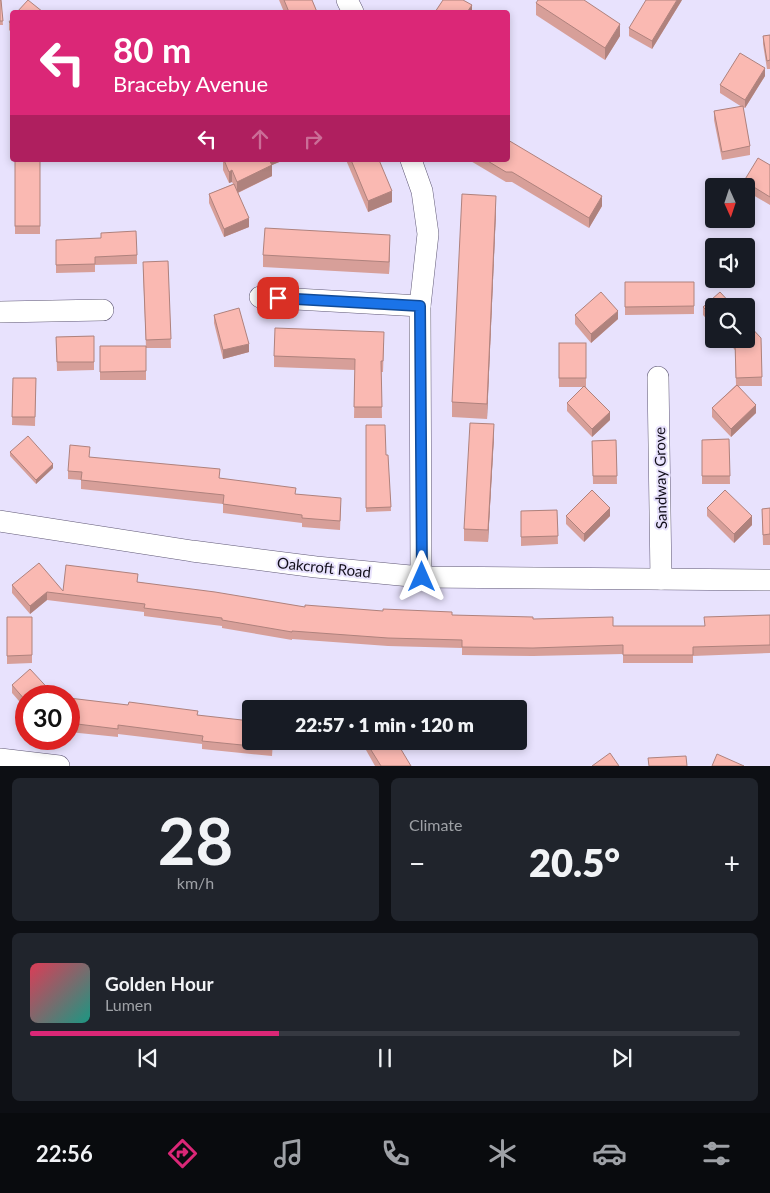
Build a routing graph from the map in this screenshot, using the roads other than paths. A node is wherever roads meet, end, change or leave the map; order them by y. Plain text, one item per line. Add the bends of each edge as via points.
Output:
1 (412, 162) edge
2 (260, 297) dead end
3 (420, 306) junction
4 (103, 310) dead end
5 (0, 312) edge
6 (658, 376) dead end
7 (0, 521) edge
8 (422, 577) junction
9 (661, 579) junction
10 (770, 580) edge
11 (0, 759) edge
12 (59, 766) edge

1 - 3 street via 422,191 428,234
2 - 3 street
3 - 8 street
4 - 5 street
6 - 9 street, Sandway Grove
7 - 8 street, Oakcroft Road via 192,551
8 - 9 street, Oakcroft Road
9 - 10 street, Oakcroft Road
11 - 12 street

